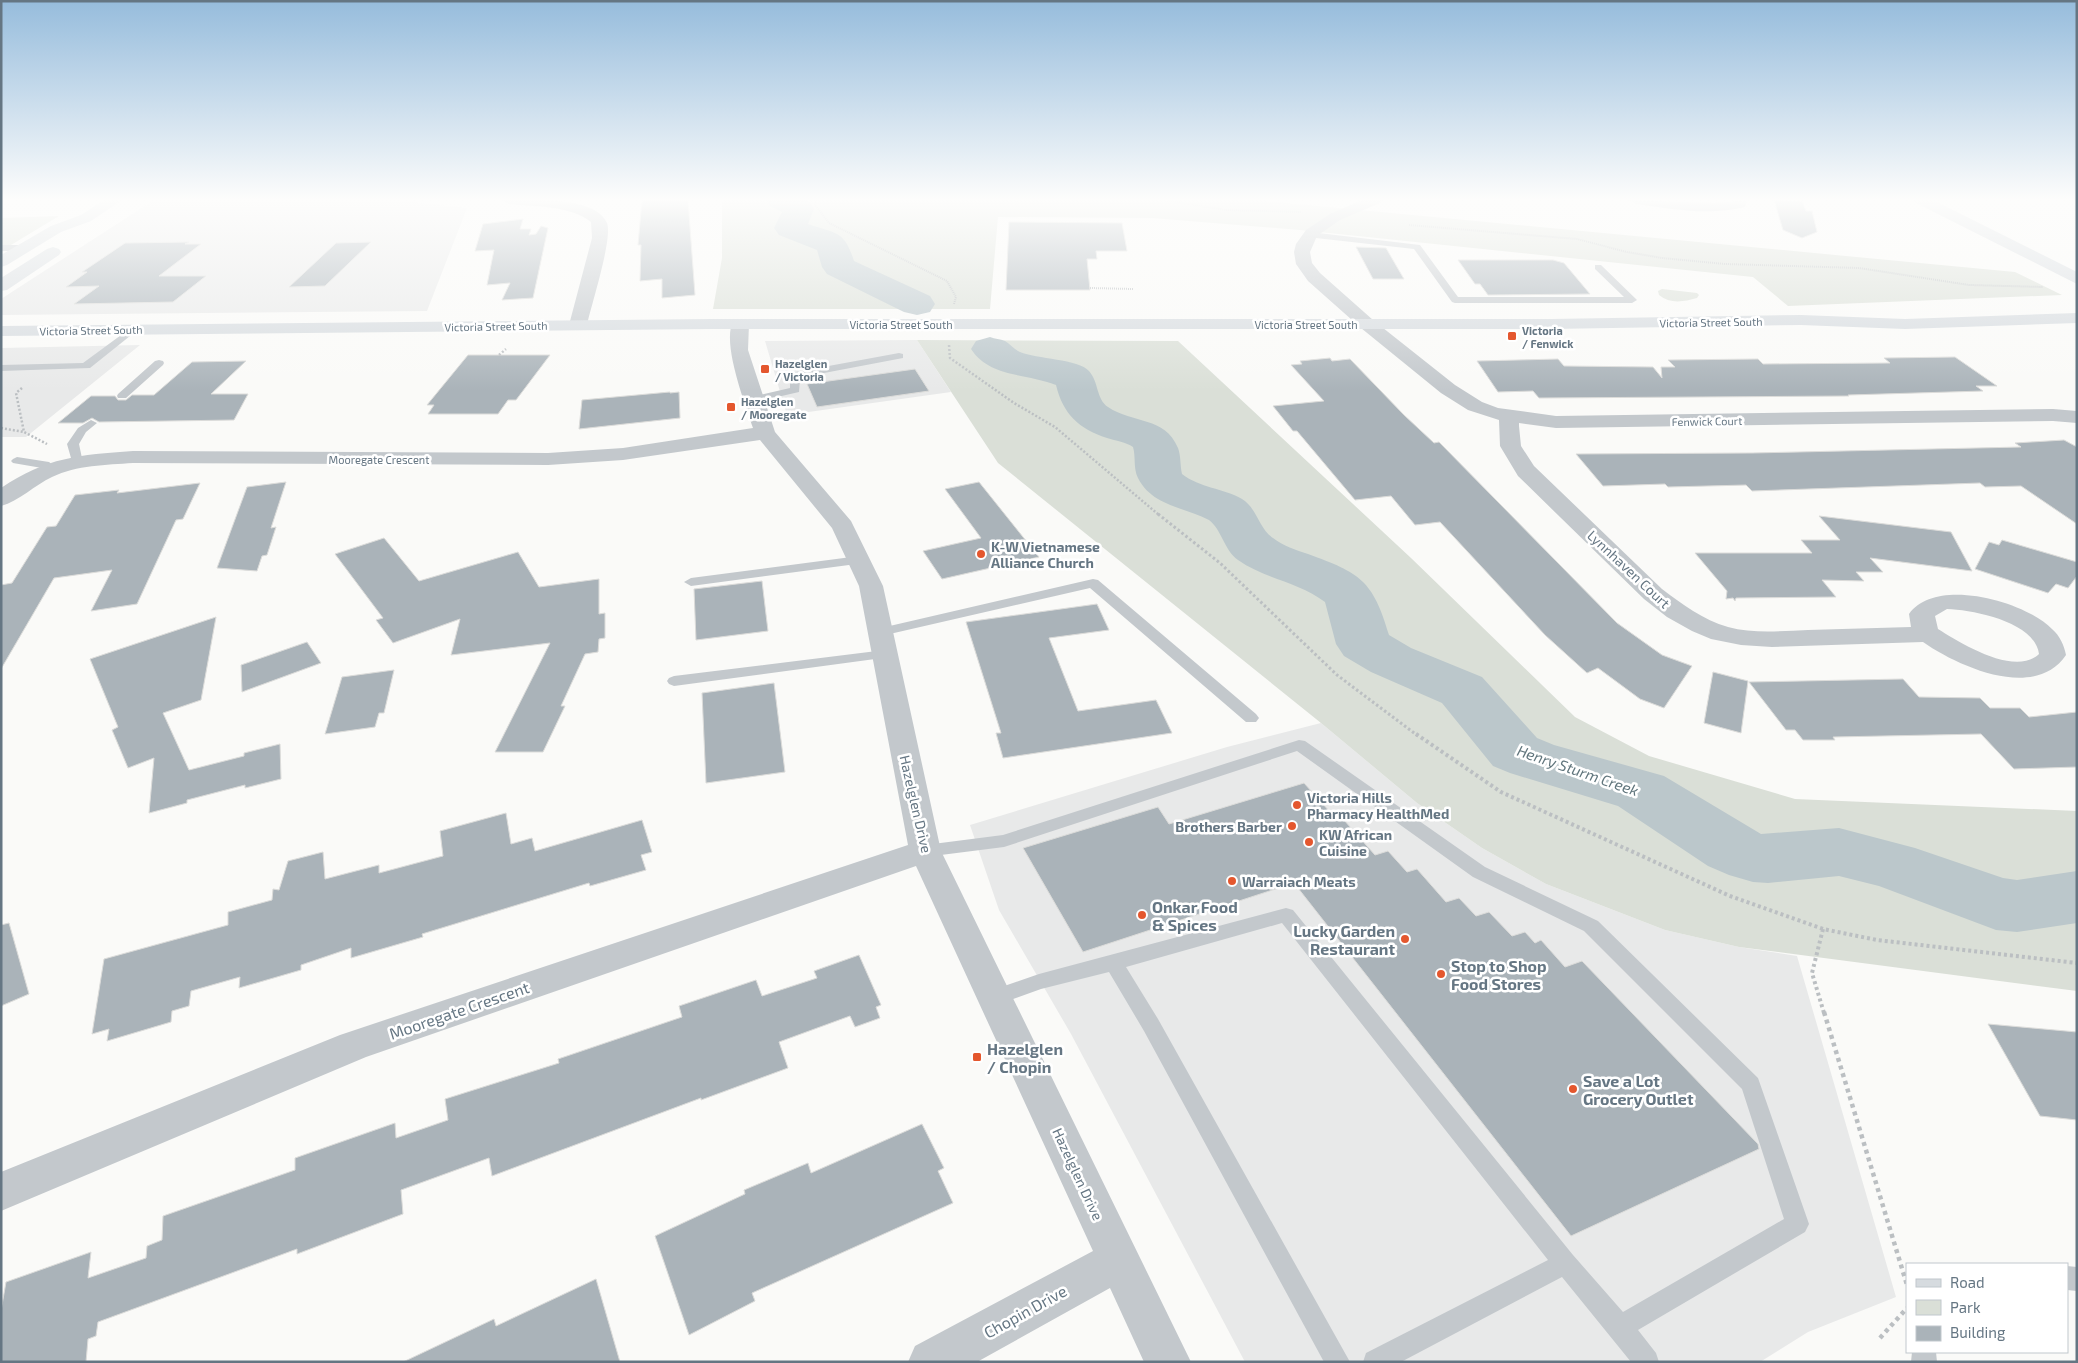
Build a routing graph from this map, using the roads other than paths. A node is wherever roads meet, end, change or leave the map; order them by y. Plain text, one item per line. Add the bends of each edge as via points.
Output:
1 (35, 264) edge
2 (594, 264) edge
3 (1304, 264) edge
4 (1430, 264) edge
5 (2046, 264) edge
6 (1598, 267) dead end
7 (2077, 279) edge
8 (1, 286) edge
9 (2077, 304) edge
10 (2077, 318) edge
11 (1800, 320) junction
12 (740, 324) junction
13 (1367, 324) junction
14 (578, 325) junction
15 (132, 330) junction
16 (1, 331) edge
17 (899, 356) dead end
18 (159, 363) dead end
19 (1, 368) edge
20 (122, 396) dead end
21 (755, 399) junction
22 (1510, 416) junction
23 (2077, 417) edge
24 (91, 422) dead end
25 (765, 433) junction
26 (18, 461) dead end
27 (63, 466) junction
28 (1, 499) edge
29 (859, 560) junction
30 (691, 582) dead end
31 (1929, 634) dead end
32 (883, 643) junction
33 (674, 681) dead end
34 (1252, 718) dead end
35 (925, 852) junction
36 (1114, 963) junction
37 (994, 998) junction
38 (1, 1192) edge
39 (1119, 1260) junction
40 (1565, 1263) junction
41 (1620, 1327) junction
42 (931, 1362) edge
43 (1168, 1362) edge
44 (1338, 1362) edge
45 (1375, 1362) edge
46 (1647, 1362) edge

1 - 8 main road
2 - 14 street
3 - 13 street, Fenwick Court via 1314,278
4 - 6 lane via 1455,300 1632,300
5 - 7 main road
9 - 11 main road, Victoria Street South via 1887,312
10 - 11 main road, Victoria Street South via 1905,324
11 - 13 main road, Victoria Street South
12 - 13 main road, Victoria Street South
12 - 14 main road, Victoria Street South
12 - 21 street, Hazelglen Drive via 739,350
13 - 22 street, Fenwick Court via 1448,389 1476,406
14 - 15 main road, Victoria Street South
15 - 16 main road, Victoria Street South
15 - 19 lane via 86,366
17 - 21 lane via 800,374 795,378 795,390
18 - 20 lane
21 - 25 street, Hazelglen Drive
22 - 23 street, Fenwick Court via 1556,422
22 - 31 street, Lynnhaven Court via 1511,453 1526,471 1653,594 1676,612 1720,633 1741,637
24 - 27 lane via 73,444
25 - 27 street, Mooregate Crescent via 623,454 548,460 133,457
25 - 29 street, Hazelglen Drive via 843,526
26 - 27 lane
27 - 28 street, Mooregate Crescent via 29,480
29 - 30 lane
29 - 32 street, Hazelglen Drive via 871,586
32 - 33 lane
32 - 34 lane via 1093,583
32 - 35 street, Hazelglen Drive
35 - 37 street, Hazelglen Drive
35 - 38 street, Mooregate Crescent via 353,1046
35 - 41 lane via 1004,841 1299,744 1479,872 1591,926 1751,1084 1797,1224
36 - 37 lane via 1039,982
36 - 40 lane via 1286,915
36 - 44 lane
37 - 39 street, Hazelglen Drive
39 - 42 street, Chopin Drive
39 - 43 street, Hazelglen Drive
40 - 41 lane
40 - 45 lane
41 - 46 lane

